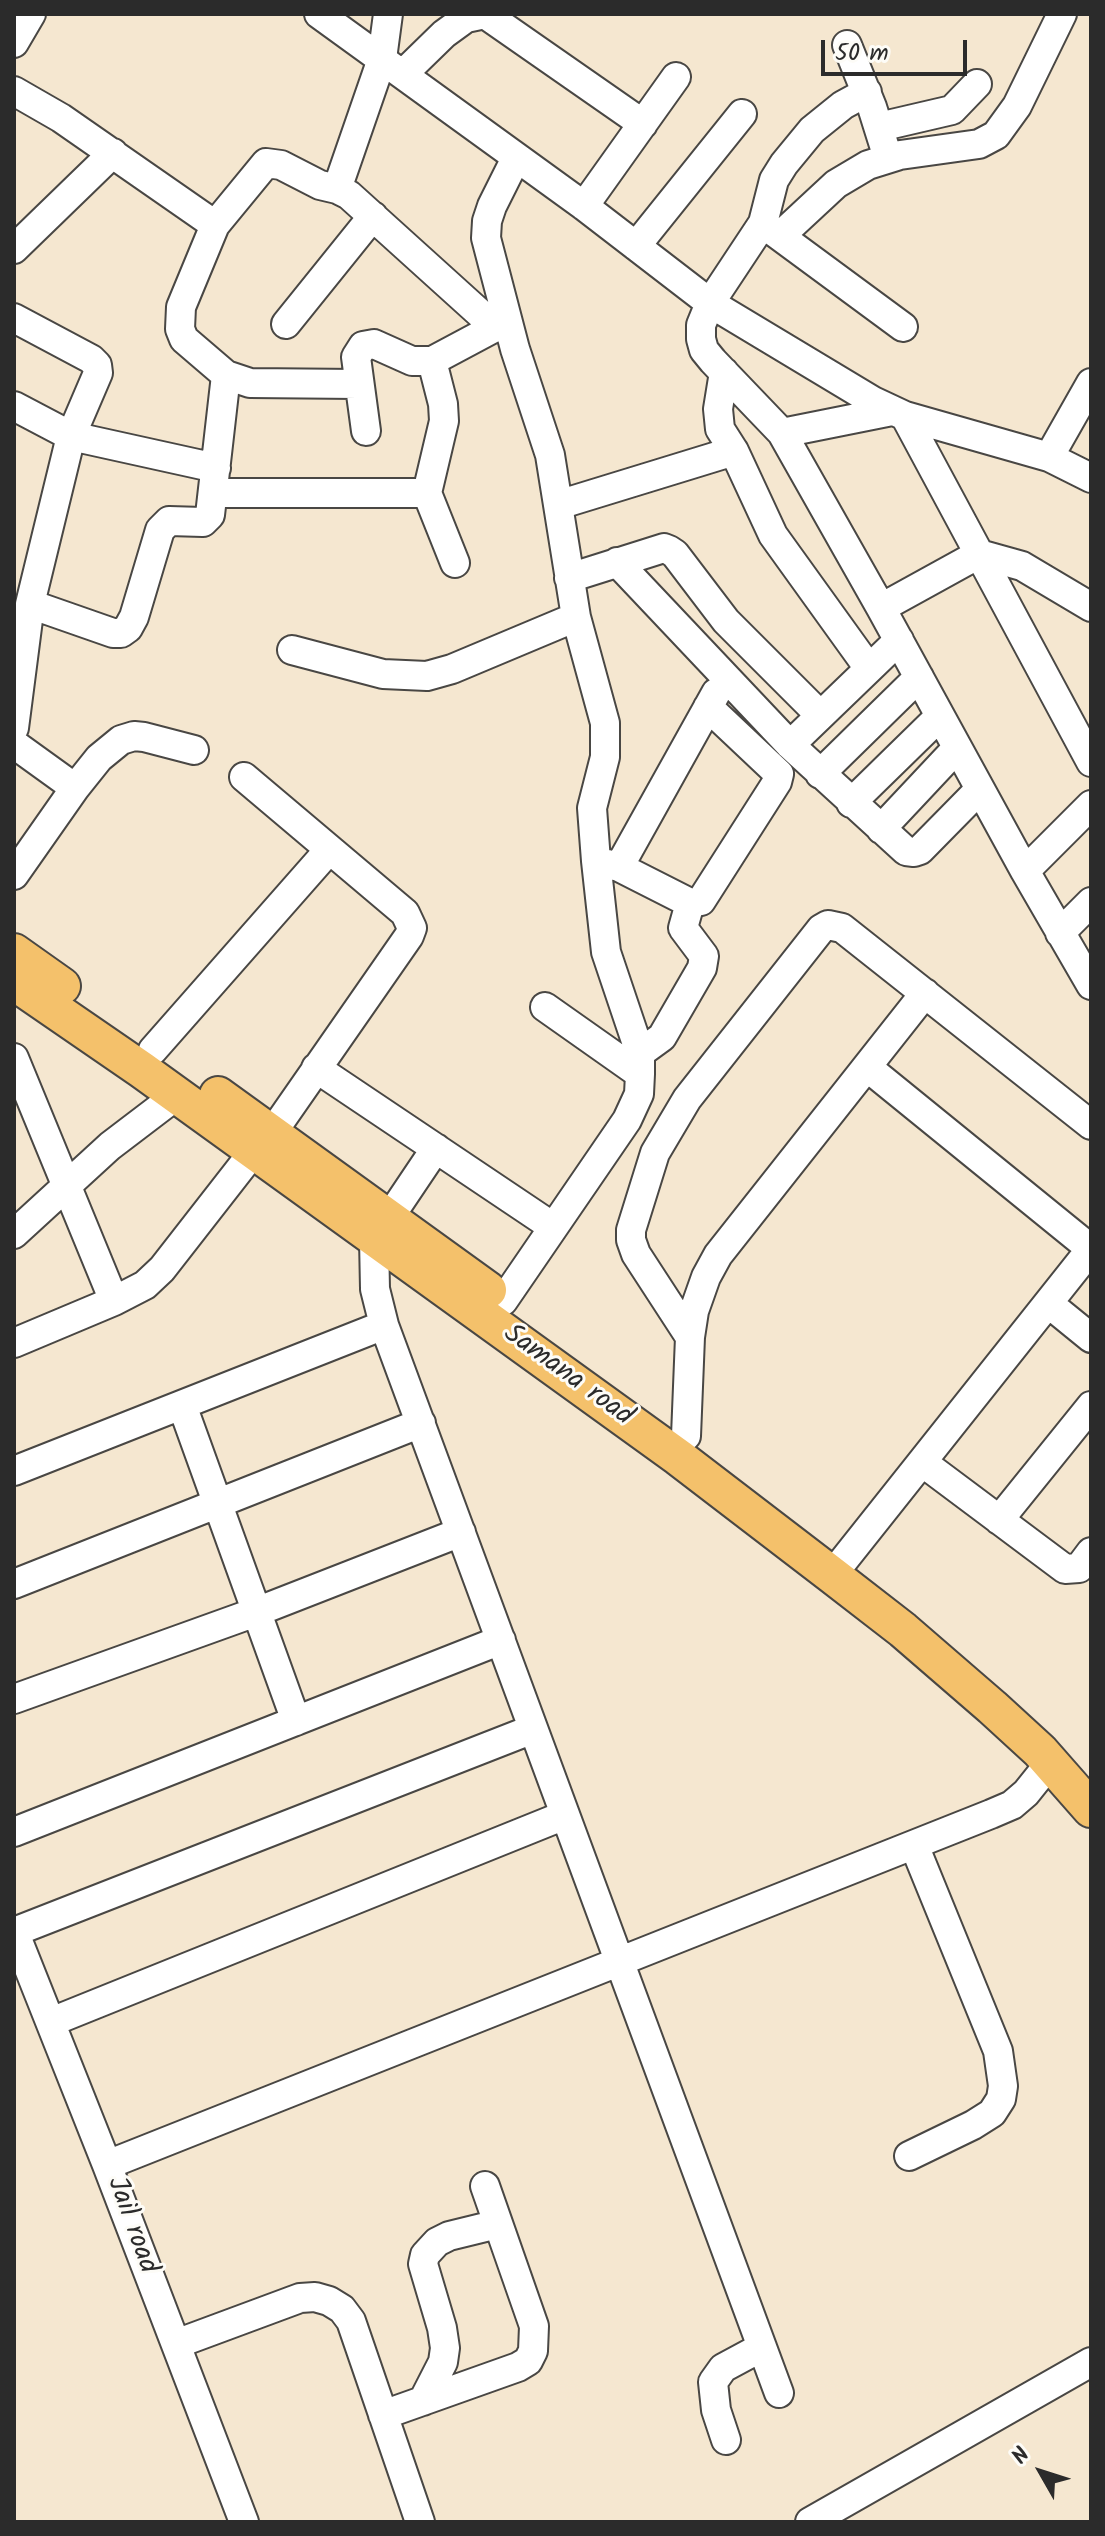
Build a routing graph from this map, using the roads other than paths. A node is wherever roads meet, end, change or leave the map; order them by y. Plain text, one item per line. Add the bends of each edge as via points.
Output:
1 (31, 14) edge
2 (319, 14) edge
3 (388, 14) edge
4 (1062, 14) edge
5 (14, 43) edge
6 (847, 45) dead end
7 (393, 66) junction
8 (676, 77) dead end
9 (977, 84) dead end
10 (14, 91) edge
11 (867, 92) junction
12 (742, 114) dead end
13 (643, 124) junction
14 (879, 127) junction
15 (113, 153) junction
16 (516, 158) junction
17 (888, 158) junction
18 (337, 189) junction
19 (584, 206) junction
20 (373, 216) junction
21 (215, 225) junction
22 (771, 229) junction
23 (636, 246) junction
24 (14, 249) edge
25 (710, 303) junction
26 (14, 318) edge
27 (286, 324) dead end
28 (501, 324) junction
29 (903, 327) dead end
30 (432, 361) junction
31 (724, 372) junction
32 (226, 375) junction
33 (1091, 383) edge
34 (358, 384) junction
35 (17, 414) edge
36 (898, 414) junction
37 (366, 431) dead end
38 (782, 433) junction
39 (71, 436) junction
40 (734, 451) junction
41 (1049, 457) junction
42 (1091, 478) edge
43 (215, 480) junction
44 (427, 493) junction
45 (558, 505) junction
46 (979, 554) junction
47 (617, 562) junction
48 (455, 563) dead end
49 (569, 578) junction
50 (30, 604) junction
51 (1091, 607) edge
52 (881, 608) junction
53 (576, 617) junction
54 (19, 634) edge
55 (899, 640) junction
56 (292, 650) dead end
57 (868, 667) junction
58 (919, 677) junction
59 (725, 678) junction
60 (708, 707) junction
61 (820, 715) junction
62 (940, 716) junction
63 (14, 728) edge
64 (14, 744) edge
65 (790, 745) junction
66 (957, 748) junction
67 (194, 750) dead end
68 (1091, 762) edge
69 (820, 774) junction
70 (244, 777) dead end
71 (75, 788) junction
72 (980, 789) junction
73 (851, 803) junction
74 (1091, 805) edge
75 (881, 829) junction
76 (329, 850) junction
77 (607, 864) junction
78 (1025, 871) junction
79 (14, 875) edge
80 (1091, 902) edge
81 (690, 903) junction
82 (1060, 933) junction
83 (14, 952) edge
84 (14, 982) edge
85 (1091, 985) edge
86 (925, 993) junction
87 (545, 1007) dead end
88 (153, 1050) junction
89 (14, 1058) edge
90 (640, 1064) junction
91 (867, 1067) junction
92 (316, 1068) junction
93 (177, 1095) junction
94 (1091, 1125) edge
95 (263, 1142) junction
96 (436, 1148) junction
97 (67, 1185) junction
98 (553, 1227) junction
99 (381, 1228) junction
100 (14, 1234) edge
101 (1091, 1249) edge
102 (114, 1301) junction
103 (503, 1301) junction
104 (1048, 1303) junction
105 (384, 1325) junction
106 (690, 1337) junction
107 (1091, 1338) edge
108 (14, 1343) edge
109 (182, 1405) junction
110 (1091, 1406) edge
111 (421, 1423) junction
112 (686, 1436) junction
113 (922, 1462) junction
114 (14, 1471) edge
115 (216, 1504) junction
116 (999, 1520) junction
117 (461, 1532) junction
118 (1091, 1552) edge
119 (839, 1565) junction
120 (14, 1584) edge
121 (256, 1612) junction
122 (501, 1640) junction
123 (14, 1699) edge
124 (296, 1721) junction
125 (533, 1729) junction
126 (1050, 1763) junction
127 (1091, 1773) edge
128 (1091, 1809) edge
129 (565, 1815) junction
130 (14, 1832) edge
131 (914, 1845) junction
132 (14, 1932) edge
133 (619, 1961) junction
134 (51, 2022) junction
135 (909, 2156) dead end
136 (107, 2165) junction
137 (485, 2186) dead end
138 (498, 2224) junction
139 (176, 2344) junction
140 (762, 2347) junction
141 (1091, 2362) edge
142 (779, 2393) dead end
143 (423, 2401) junction
144 (383, 2415) junction
145 (726, 2440) dead end
146 (244, 2522) edge
147 (420, 2522) edge
148 (810, 2522) edge

1 - 5 street
2 - 7 street
3 - 7 street
4 - 17 street via 1017,106 996,135 968,147
6 - 11 street
7 - 13 street via 466,18 485,14
7 - 16 street
7 - 18 street
8 - 13 street
9 - 14 street via 952,110
10 - 15 street
11 - 14 street
11 - 22 street via 843,105 797,146 774,180
12 - 23 street
13 - 19 street
14 - 17 street
15 - 21 street
15 - 24 street
16 - 19 street
16 - 28 street via 487,221
17 - 22 street via 836,184
18 - 20 street
18 - 21 street via 266,163
19 - 23 street
20 - 27 street
20 - 28 street
21 - 32 street via 181,307 180,329 190,346
22 - 25 street
22 - 29 street
23 - 25 street
25 - 31 street via 701,339
25 - 36 street
26 - 39 street via 99,354 96,379
28 - 30 street
28 - 45 street via 550,455
30 - 34 street via 404,359 368,343 358,350
30 - 44 street via 444,421
31 - 38 street
31 - 40 street via 718,419
32 - 34 street via 250,383
32 - 43 street
33 - 41 street
34 - 37 street
35 - 39 street
36 - 38 street
36 - 41 street
36 - 46 street
38 - 52 street
39 - 43 street
39 - 50 street
40 - 45 street
40 - 57 street via 773,535
41 - 42 street
43 - 44 street
43 - 50 street via 207,519 169,521 160,530 134,617 121,633
44 - 48 street
45 - 49 street
46 - 51 street via 1022,566
46 - 52 street
46 - 68 street
47 - 49 street
47 - 59 street
47 - 61 street via 664,548 675,554 726,621
49 - 53 street
50 - 54 street
52 - 55 street
53 - 56 street via 427,676 383,674
53 - 77 street via 605,723 605,757 592,808
54 - 63 street
55 - 57 street
55 - 58 street
57 - 61 street
58 - 62 street
58 - 69 street
59 - 60 street
59 - 65 street
60 - 77 street
60 - 81 street via 779,774 701,901
61 - 65 street
62 - 66 street
62 - 73 street
64 - 71 street
65 - 69 street
66 - 72 street
66 - 75 street
67 - 71 street via 144,737 121,740
69 - 73 street
70 - 76 street
71 - 79 street
72 - 75 street via 920,850 906,851
72 - 78 street
73 - 75 street
74 - 78 street
76 - 88 street
76 - 92 street via 405,913 412,928
77 - 81 street
77 - 90 street via 606,952
78 - 82 street
80 - 82 street
81 - 90 street via 683,928 704,956 702,968
82 - 85 street
83 - 88 main road, Samana road
84 - 93 main road, Samana road
86 - 91 street
86 - 94 street
86 - 106 street via 842,928 828,925 687,1099 655,1153 631,1230 636,1254
87 - 90 street
88 - 95 main road, Samana road
89 - 97 street
90 - 98 street via 639,1094 627,1120
91 - 101 street
91 - 106 street via 718,1255 700,1293
92 - 95 street
92 - 96 street
93 - 95 main road, Samana road
93 - 97 street
95 - 99 main road, Samana road
95 - 102 street via 162,1269
96 - 98 street
96 - 99 street
97 - 100 street
97 - 102 street
98 - 103 street
99 - 103 main road, Samana road
99 - 105 street via 375,1289
99 - 119 main road, Samana road via 678,1457
101 - 104 street
102 - 108 street
103 - 112 main road, Samana road
104 - 107 street
104 - 113 street
105 - 109 street
105 - 111 street
106 - 112 street
109 - 114 street
109 - 115 street
110 - 116 street
111 - 115 street
111 - 117 street
112 - 119 main road, Samana road
113 - 116 street
113 - 119 street
115 - 120 street
115 - 121 street
116 - 118 street via 1065,1569 1079,1568
117 - 121 street
117 - 122 street
119 - 126 main road, Samana road
119 - 127 main road, Samana road via 975,1660
121 - 123 street
121 - 124 street
122 - 124 street
122 - 125 street
124 - 130 street
125 - 129 street
125 - 132 street
126 - 128 main road, Samana road
126 - 131 street via 1012,1805
129 - 133 street
129 - 134 street
131 - 133 street
131 - 135 street via 998,2051 1003,2086 992,2113
132 - 134 street, Jail road
133 - 136 street
133 - 140 street
134 - 136 street, Jail road
136 - 139 street, Jail road
137 - 138 street
138 - 143 street via 449,2236 425,2255 445,2348
138 - 143 street via 534,2326 533,2351 518,2367
139 - 144 street via 284,2302 315,2297 329,2301 351,2321
139 - 146 street, Jail road
140 - 142 street
140 - 145 street via 723,2368 713,2382
141 - 148 street
143 - 144 street
144 - 147 street

